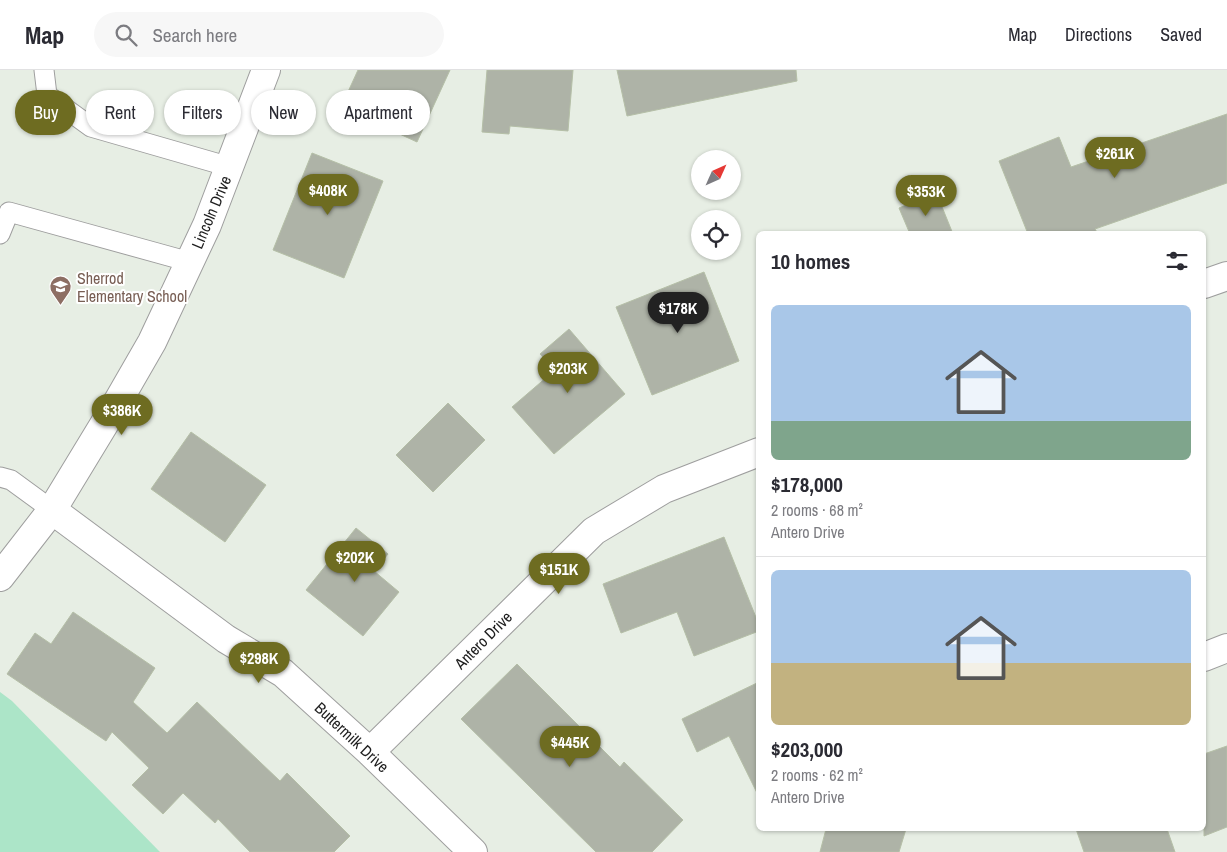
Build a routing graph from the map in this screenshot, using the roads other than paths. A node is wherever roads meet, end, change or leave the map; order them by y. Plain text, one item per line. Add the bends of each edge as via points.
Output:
1 (44, 70) edge
2 (266, 70) edge
3 (230, 167) junction
4 (0, 234) edge
5 (190, 262) junction
6 (1227, 276) edge
7 (1206, 283) edge
8 (756, 453) edge
9 (0, 476) edge
10 (52, 510) junction
11 (0, 577) edge
12 (1227, 648) edge
13 (1206, 656) edge
14 (370, 752) junction
15 (473, 852) edge

1 - 3 lane via 47,95 91,127
2 - 3 street, Lincoln Drive
3 - 5 street, Lincoln Drive
4 - 5 lane via 10,212
5 - 10 street, Lincoln Drive via 152,342
6 - 7 street
8 - 14 street, Antero Drive via 664,489 594,531
9 - 10 lane via 11,480
10 - 11 street, Lincoln Drive
10 - 14 street, Buttermilk Drive via 226,639 282,673
12 - 13 street
14 - 15 street, Buttermilk Drive

